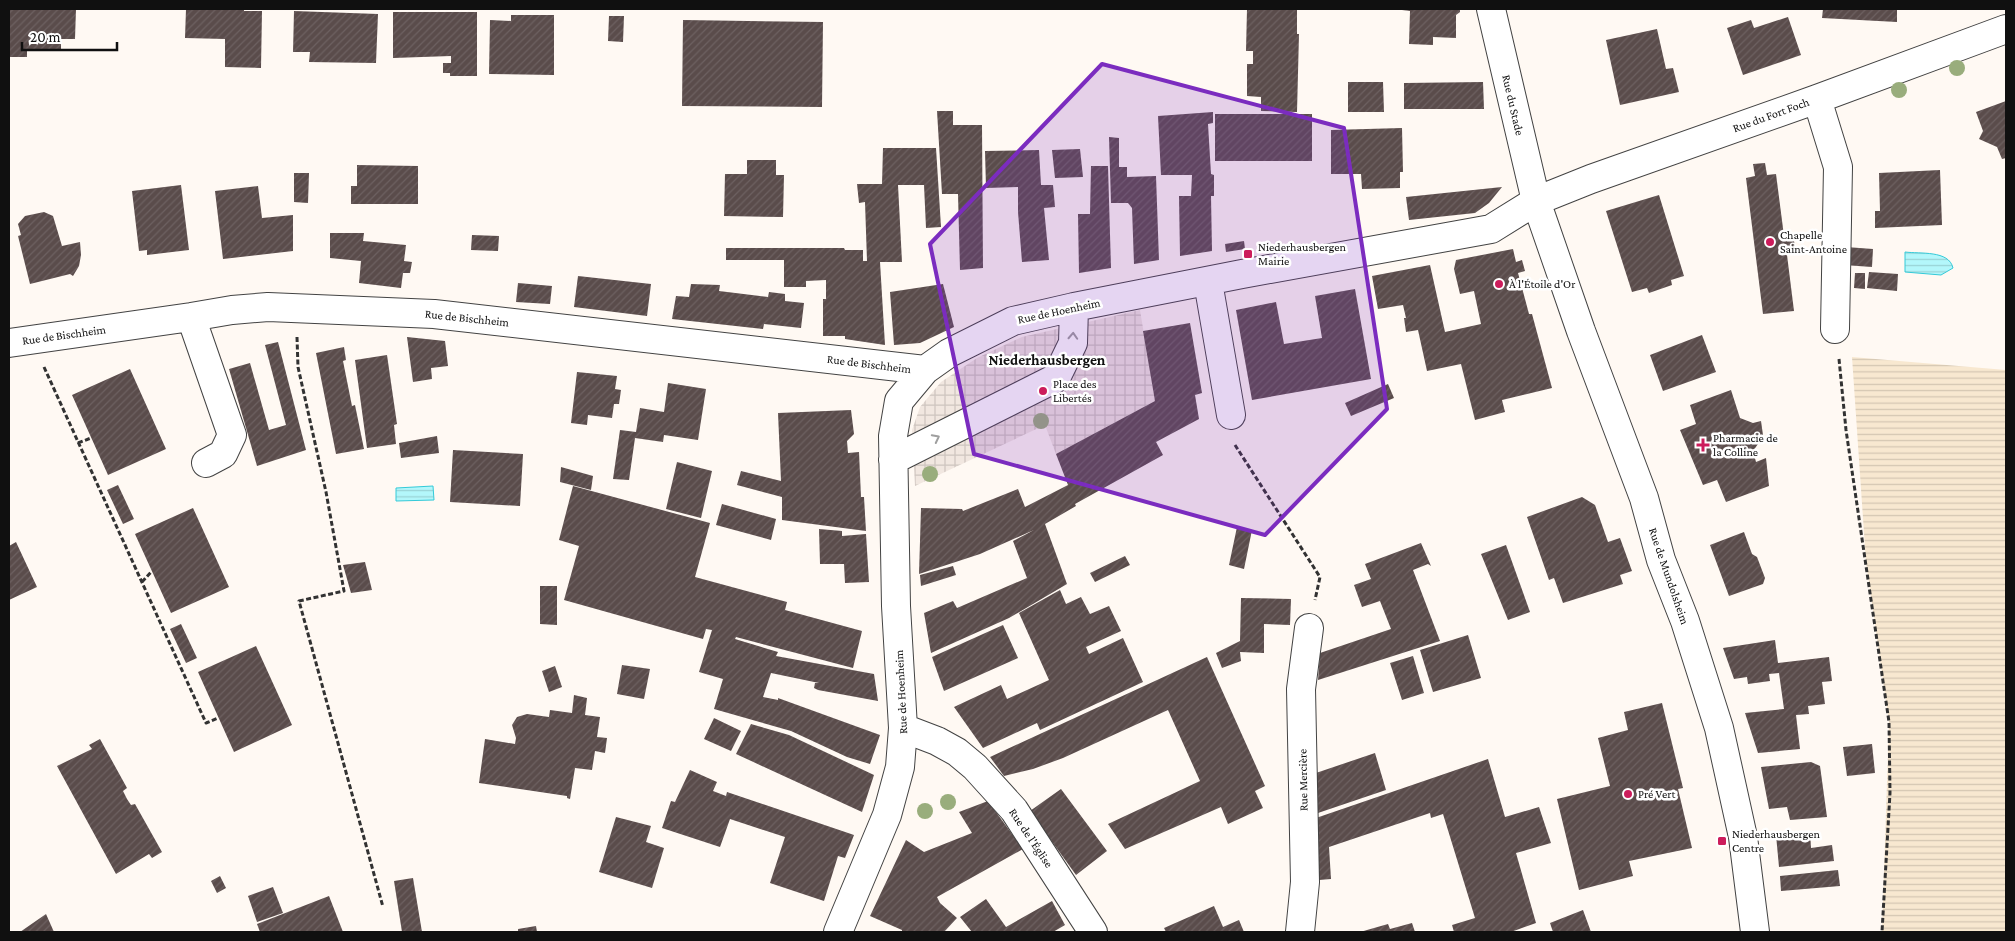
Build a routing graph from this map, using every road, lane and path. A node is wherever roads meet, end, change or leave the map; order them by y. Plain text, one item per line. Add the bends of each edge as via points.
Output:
1 (1491, 9) edge
2 (2006, 29) edge
3 (1817, 99) junction
4 (1536, 201) junction
5 (1208, 282) junction
6 (1074, 307) junction
7 (301, 308) junction
8 (192, 317) junction
9 (1835, 329) joint
10 (20, 341) edge
11 (925, 370) junction
12 (1230, 415) dead end
13 (91, 438) dead end
14 (78, 443) junction
15 (1236, 448) dead end
16 (893, 460) junction
17 (206, 463) dead end
18 (152, 571) dead end
19 (142, 582) junction
20 (1309, 628) joint
21 (218, 718) dead end
22 (903, 728) junction
23 (383, 907) dead end
24 (838, 932) edge
25 (1093, 932) edge
26 (1300, 932) edge
27 (1755, 932) edge
28 (1882, 932) edge

1 - 4 street, Rue du Stade
2 - 3 street, Rue du Fort Foch
3 - 4 street, Rue du Fort Foch via 1591,178
3 - 9 street via 1838,167
4 - 5 street, Rue de Hoenheim via 1491,229
4 - 27 street, Rue de Mundolsheim via 1644,498 1661,560 1685,621 1719,728 1743,837
5 - 6 street, Rue de Hoenheim
5 - 12 street
6 - 11 street, Rue de Hoenheim via 1013,321 949,353
16 -> 6 street via 1056,378 1073,343
7 - 8 street, Rue de Bischheim via 268,307
7 - 11 street, Rue de Bischheim via 434,314
7 - 23 path via 298,367 344,591 300,601
8 - 10 street, Rue de Bischheim
8 - 17 street via 232,435 223,454
9 - 28 path via 1846,430 1889,722 1890,793
10 - 14 path
11 - 16 street, Rue de Hoenheim via 898,401 892,436
13 - 14 path
14 - 19 path
15 - 20 path via 1320,577
16 - 22 street, Rue de Hoenheim
18 - 19 path
19 - 21 path via 206,723
20 - 26 street, Rue Mercière via 1301,689 1305,882
22 - 24 street, Rue de Hoenheim via 900,767 887,814
22 - 25 street, Rue de l'Église via 938,741 975,767 1014,810

